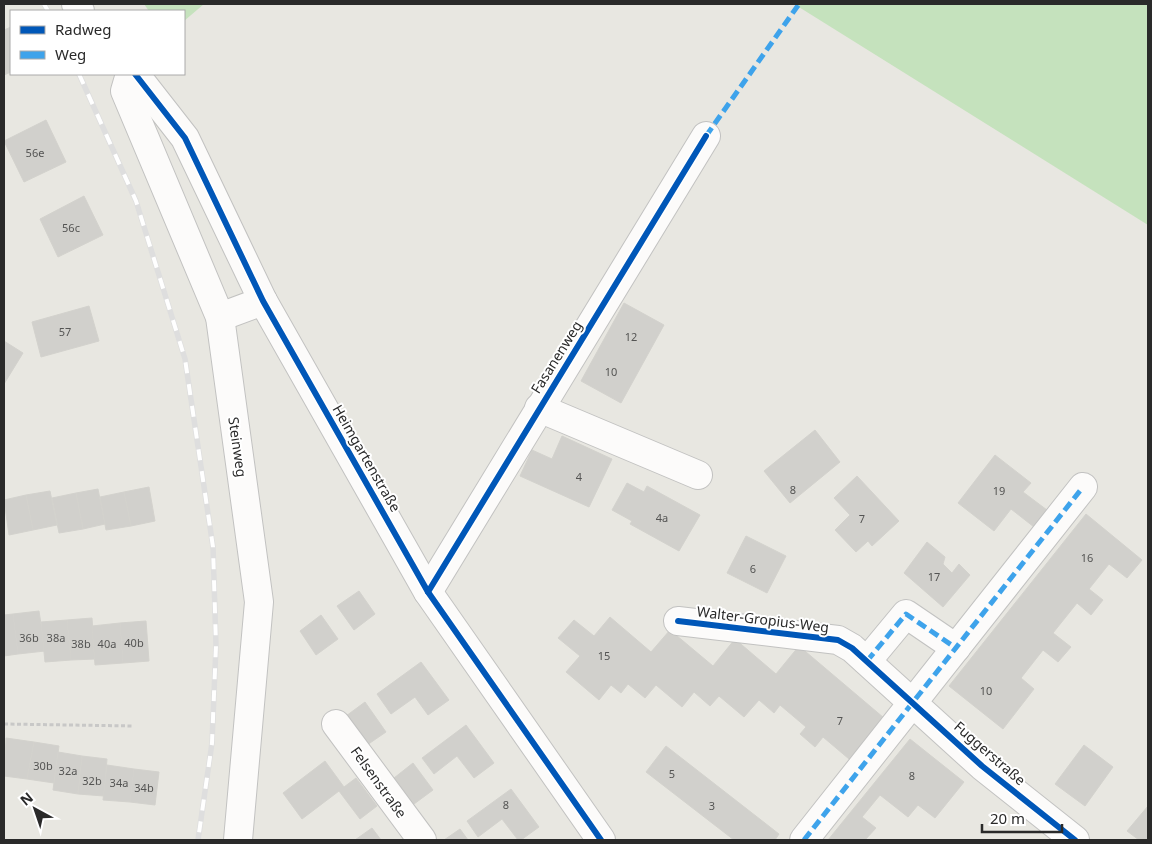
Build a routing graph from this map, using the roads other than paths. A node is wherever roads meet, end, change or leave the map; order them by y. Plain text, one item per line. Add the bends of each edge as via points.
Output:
1 (130, 75) edge
2 (136, 75) edge
3 (706, 136) dead end
4 (263, 301) junction
5 (220, 317) junction
6 (538, 408) junction
7 (698, 475) dead end
8 (1083, 487) dead end
9 (428, 592) junction
10 (678, 621) dead end
11 (956, 648) junction
12 (867, 661) junction
13 (913, 702) junction
14 (336, 724) dead end
15 (238, 840) edge
16 (422, 840) edge
17 (600, 840) edge
18 (804, 840) edge
19 (1076, 840) edge

1 - 5 street, Steinweg via 125,91
2 - 4 street, Heimgartenstraße via 185,138
3 - 6 street, Fasanenweg
4 - 5 street
4 - 9 street, Heimgartenstraße
5 - 15 street, Steinweg via 259,602
6 - 7 street, Fasanenweg
6 - 9 street, Fasanenweg
8 - 11 street
9 - 17 street, Heimgartenstraße
10 - 12 street, Walter-Gropius-Weg via 838,640
11 - 12 street via 906,614
11 - 13 street
12 - 13 street, Walter-Gropius-Weg
13 - 18 street
13 - 19 street, Fuggerstraße via 982,766
14 - 16 street, Felsenstraße

